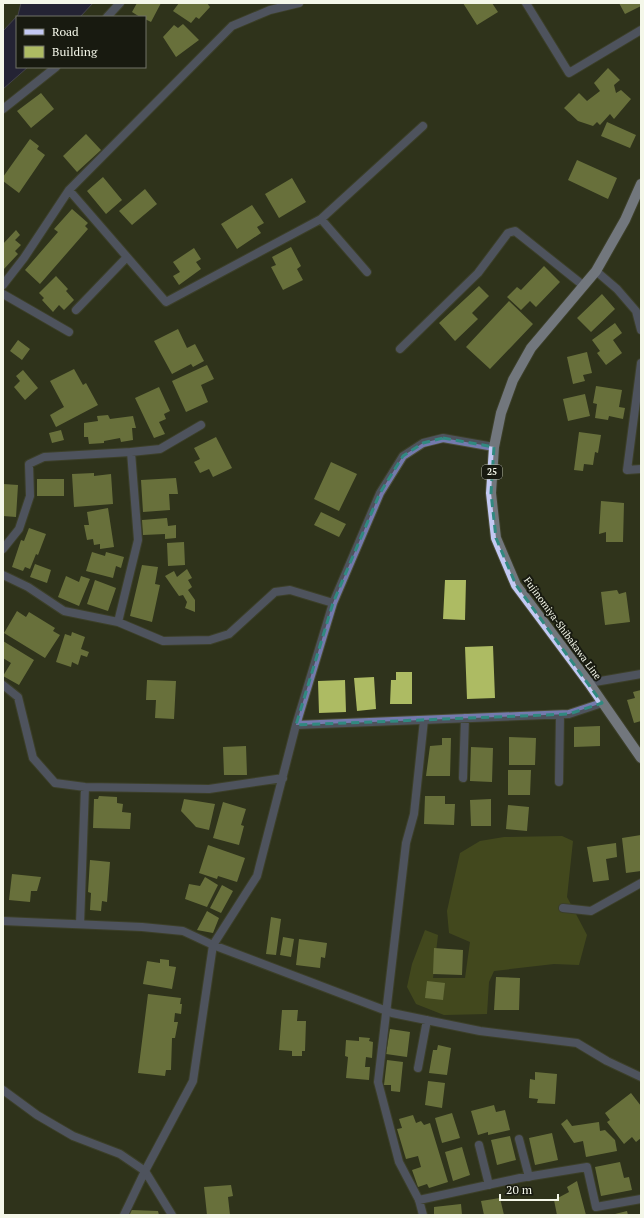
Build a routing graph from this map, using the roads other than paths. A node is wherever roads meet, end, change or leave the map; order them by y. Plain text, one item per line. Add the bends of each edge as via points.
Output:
1 (120, 3) edge
2 (299, 3) edge
3 (526, 3) edge
4 (108, 16) edge
5 (641, 30) edge
6 (55, 68) edge
7 (3, 109) edge
8 (423, 126) dead end
9 (641, 184) edge
10 (69, 190) junction
11 (321, 219) junction
12 (127, 257) junction
13 (367, 272) dead end
14 (596, 272) junction
15 (3, 285) edge
16 (584, 286) junction
17 (3, 294) edge
18 (76, 310) dead end
19 (641, 330) edge
20 (69, 332) dead end
21 (400, 349) dead end
22 (641, 363) edge
23 (201, 425) dead end
24 (494, 447) junction
25 (131, 452) junction
26 (641, 469) edge
27 (3, 550) edge
28 (3, 575) edge
29 (333, 603) junction
30 (118, 622) junction
31 (641, 674) edge
32 (589, 683) junction
33 (3, 685) edge
34 (602, 703) junction
35 (560, 715) junction
36 (465, 718) junction
37 (424, 720) junction
38 (296, 725) junction
39 (641, 758) edge
40 (283, 778) junction
41 (463, 778) dead end
42 (559, 782) dead end
43 (84, 787) junction
44 (641, 883) edge
45 (563, 908) dead end
46 (3, 921) edge
47 (80, 924) junction
48 (213, 945) junction
49 (385, 1011) junction
50 (427, 1020) junction
51 (418, 1068) dead end
52 (641, 1077) edge
53 (3, 1090) edge
54 (519, 1139) dead end
55 (479, 1145) dead end
56 (145, 1171) junction
57 (529, 1177) junction
58 (490, 1185) junction
59 (419, 1200) junction
60 (641, 1200) edge
61 (124, 1215) edge
62 (172, 1215) edge
63 (423, 1215) edge

1 - 4 street
2 - 10 street via 270,10 232,26
3 - 5 street via 569,72
6 - 7 street
8 - 11 street
9 - 14 main road, Fujinomiya-Shibakawa Line / 25 via 625,220
10 - 12 street
10 - 15 street
11 - 12 street via 166,302
11 - 13 street
12 - 18 street
14 - 16 main road, Fujinomiya-Shibakawa Line / 25
14 - 19 street via 617,289 636,311
16 - 21 street via 515,231 508,233 478,273
16 - 24 main road, Fujinomiya-Shibakawa Line / 25 via 531,348 513,380 501,413
17 - 20 street
22 - 26 street via 627,470
23 - 25 street via 160,449
24 - 29 street via 442,438 423,443 403,456 380,493
24 - 32 main road, Fujinomiya-Shibakawa Line / 25 via 491,493 496,538 516,585
25 - 27 street via 44,457 29,464 30,496 19,529
25 - 30 street via 138,540
28 - 30 street via 28,587 64,611
29 - 30 street via 290,590 275,592 229,634 210,640 163,641
29 - 38 street
31 - 32 street
32 - 34 main road, Fujinomiya-Shibakawa Line / 25
33 - 43 street via 18,697 33,758 55,783
34 - 35 street
34 - 39 main road, Fujinomiya-Shibakawa Line / 25
35 - 36 street
35 - 42 street
36 - 37 street
36 - 41 street
37 - 38 street
37 - 49 street via 414,814 406,843
38 - 40 street
40 - 43 street via 209,789
40 - 48 street via 257,876
43 - 47 street
44 - 45 street via 591,911
46 - 47 street
47 - 48 street via 183,931
48 - 49 street
48 - 56 street via 193,1081
49 - 50 street
49 - 59 street via 378,1082 399,1162
50 - 51 street
50 - 52 street via 480,1031 577,1043
53 - 56 street via 37,1115 73,1136 120,1154
54 - 57 street
55 - 58 street
56 - 61 street
56 - 62 street
57 - 58 street
57 - 60 street via 587,1167 596,1207
58 - 59 street
59 - 63 street

